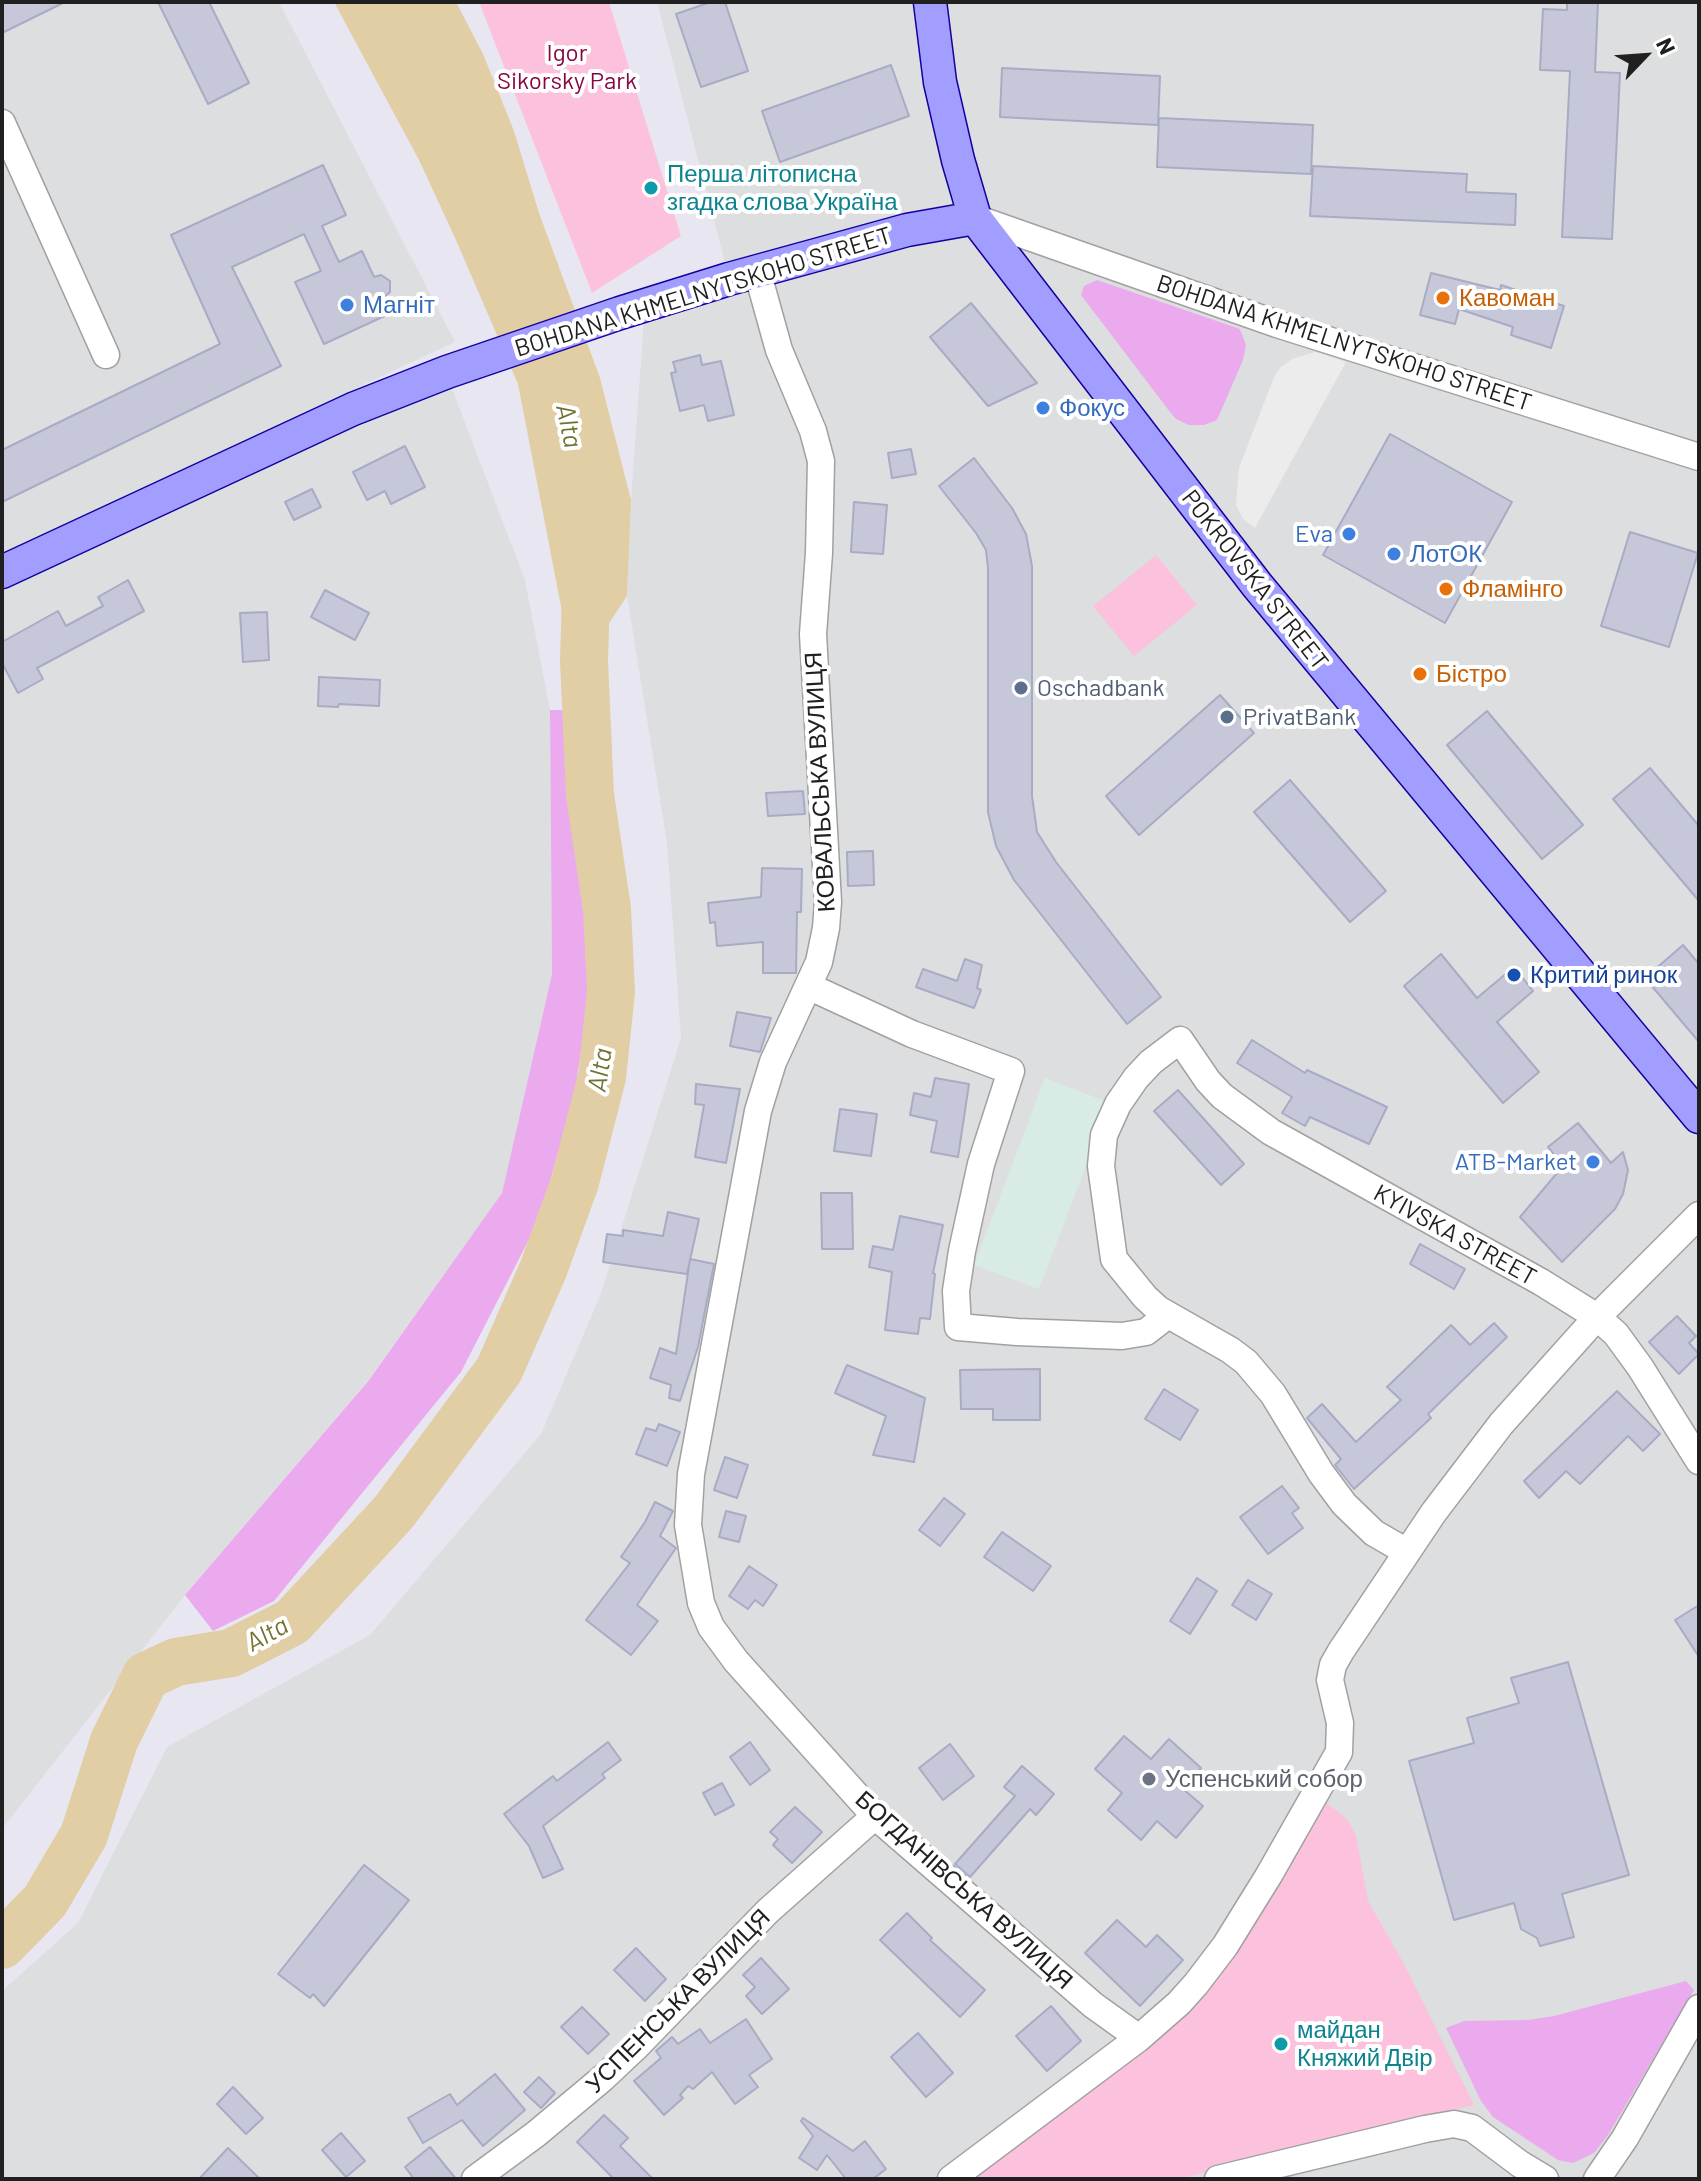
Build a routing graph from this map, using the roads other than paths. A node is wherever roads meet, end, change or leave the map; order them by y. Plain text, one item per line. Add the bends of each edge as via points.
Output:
1 (930, 2) edge
2 (2, 123) edge
3 (975, 218) junction
4 (757, 271) junction
5 (106, 355) dead end
6 (1699, 457) edge
7 (2, 572) edge
8 (808, 986) junction
9 (1699, 1117) edge
10 (1699, 1215) edge
11 (1168, 1315) junction
12 (1597, 1317) junction
13 (1699, 1461) edge
14 (688, 1525) joint
15 (1407, 1552) junction
16 (875, 1816) junction
17 (1699, 2008) edge
18 (1139, 2038) junction
19 (1288, 2170) edge
20 (475, 2179) edge
21 (951, 2179) edge
22 (1218, 2179) edge
23 (1545, 2179) edge
24 (1597, 2179) edge

1 - 3 main road via 940,82
2 - 5 street
3 - 4 main road, BOHDANA KHMELNYTSKOHO STREET via 907,230
3 - 6 street, BOHDANA KHMELNYTSKOHO STREET via 1277,324
3 - 9 main road, POKROVSKA STREET via 1266,597
4 - 7 main road, BOHDANA KHMELNYTSKOHO STREET via 478,361 353,409
4 - 8 street, КОВАЛЬСЬКА ВУЛИЦЯ via 779,350 821,461 813,634 828,902 823,947
8 - 11 street via 912,1034 1011,1071 981,1164 962,1251 958,1327 1122,1336 1146,1332
8 - 14 street, КОВАЛЬСЬКА ВУЛИЦЯ via 773,1062 758,1111 691,1474
10 - 12 street
11 - 12 street, KYIVSKA STREET via 1145,1297 1114,1259 1101,1150 1124,1094 1151,1062 1180,1040 1222,1096 1271,1132
11 - 15 street via 1246,1362 1273,1394 1344,1504 1374,1533
12 - 13 street, KYIVSKA STREET via 1640,1367
12 - 15 street via 1501,1424
14 - 16 street, БОГДАНІВСЬКА ВУЛИЦЯ via 701,1603 711,1627
15 - 18 street via 1333,1665 1330,1680 1341,1743 1318,1791 1225,1946 1179,2003
16 - 18 street, БОГДАНІВСЬКА ВУЛИЦЯ via 1093,2005
16 - 20 street, УСПЕНСЬКА ВУЛИЦЯ via 768,1911 603,2078
17 - 24 street
18 - 21 street
19 - 22 street
19 - 23 street via 1454,2124 1472,2128

